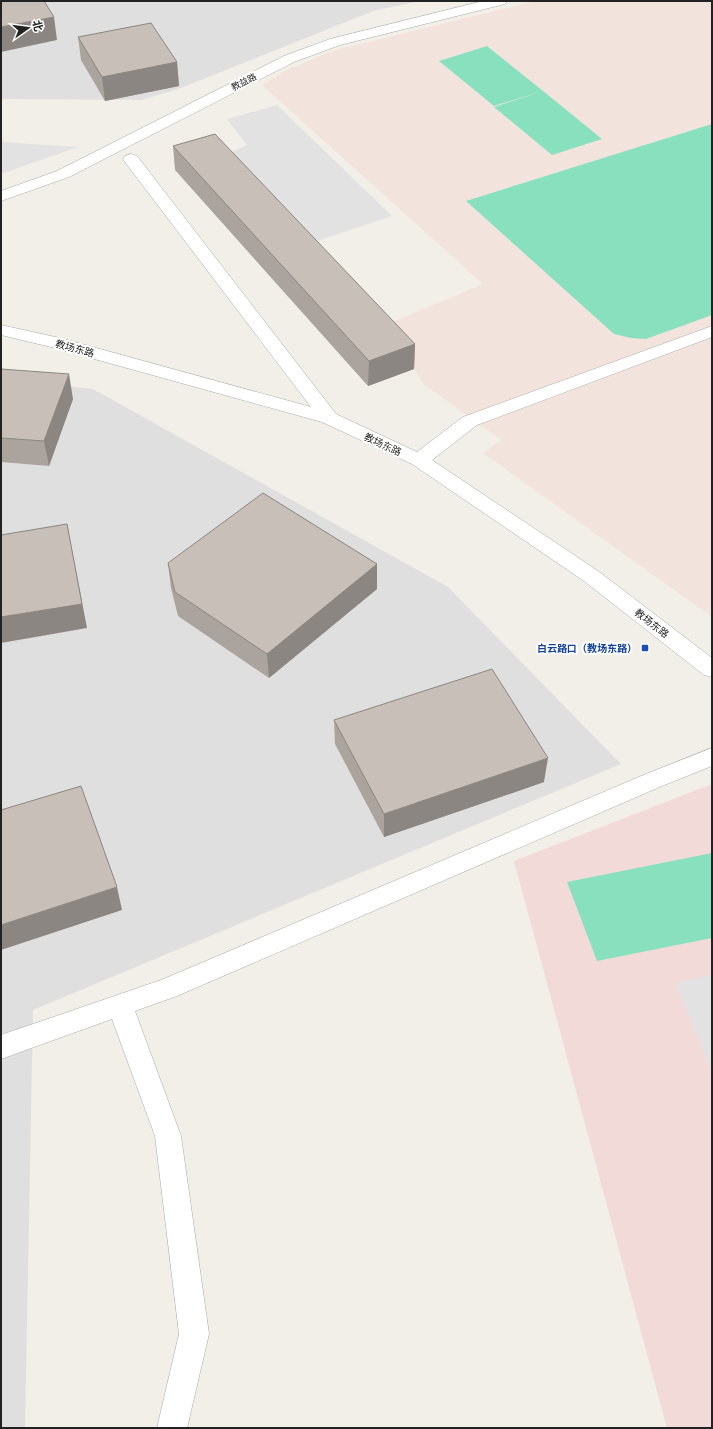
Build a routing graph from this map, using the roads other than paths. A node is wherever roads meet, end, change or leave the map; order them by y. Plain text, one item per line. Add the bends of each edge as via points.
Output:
1 (500, 1) edge
2 (131, 159) dead end
3 (1, 196) edge
4 (1, 330) edge
5 (712, 331) edge
6 (329, 418) junction
7 (419, 460) junction
8 (712, 669) edge
9 (712, 757) edge
10 (120, 1006) junction
11 (1, 1047) edge
12 (172, 1428) edge

1 - 3 street, 教益路 via 335,42 289,59 63,174
2 - 6 street
4 - 6 street, 教场东路 via 54,342
5 - 7 street via 470,421
6 - 7 street, 教场东路
7 - 8 street, 教场东路 via 591,576
9 - 10 street via 168,988
10 - 11 street
10 - 12 street via 168,1136 194,1334

